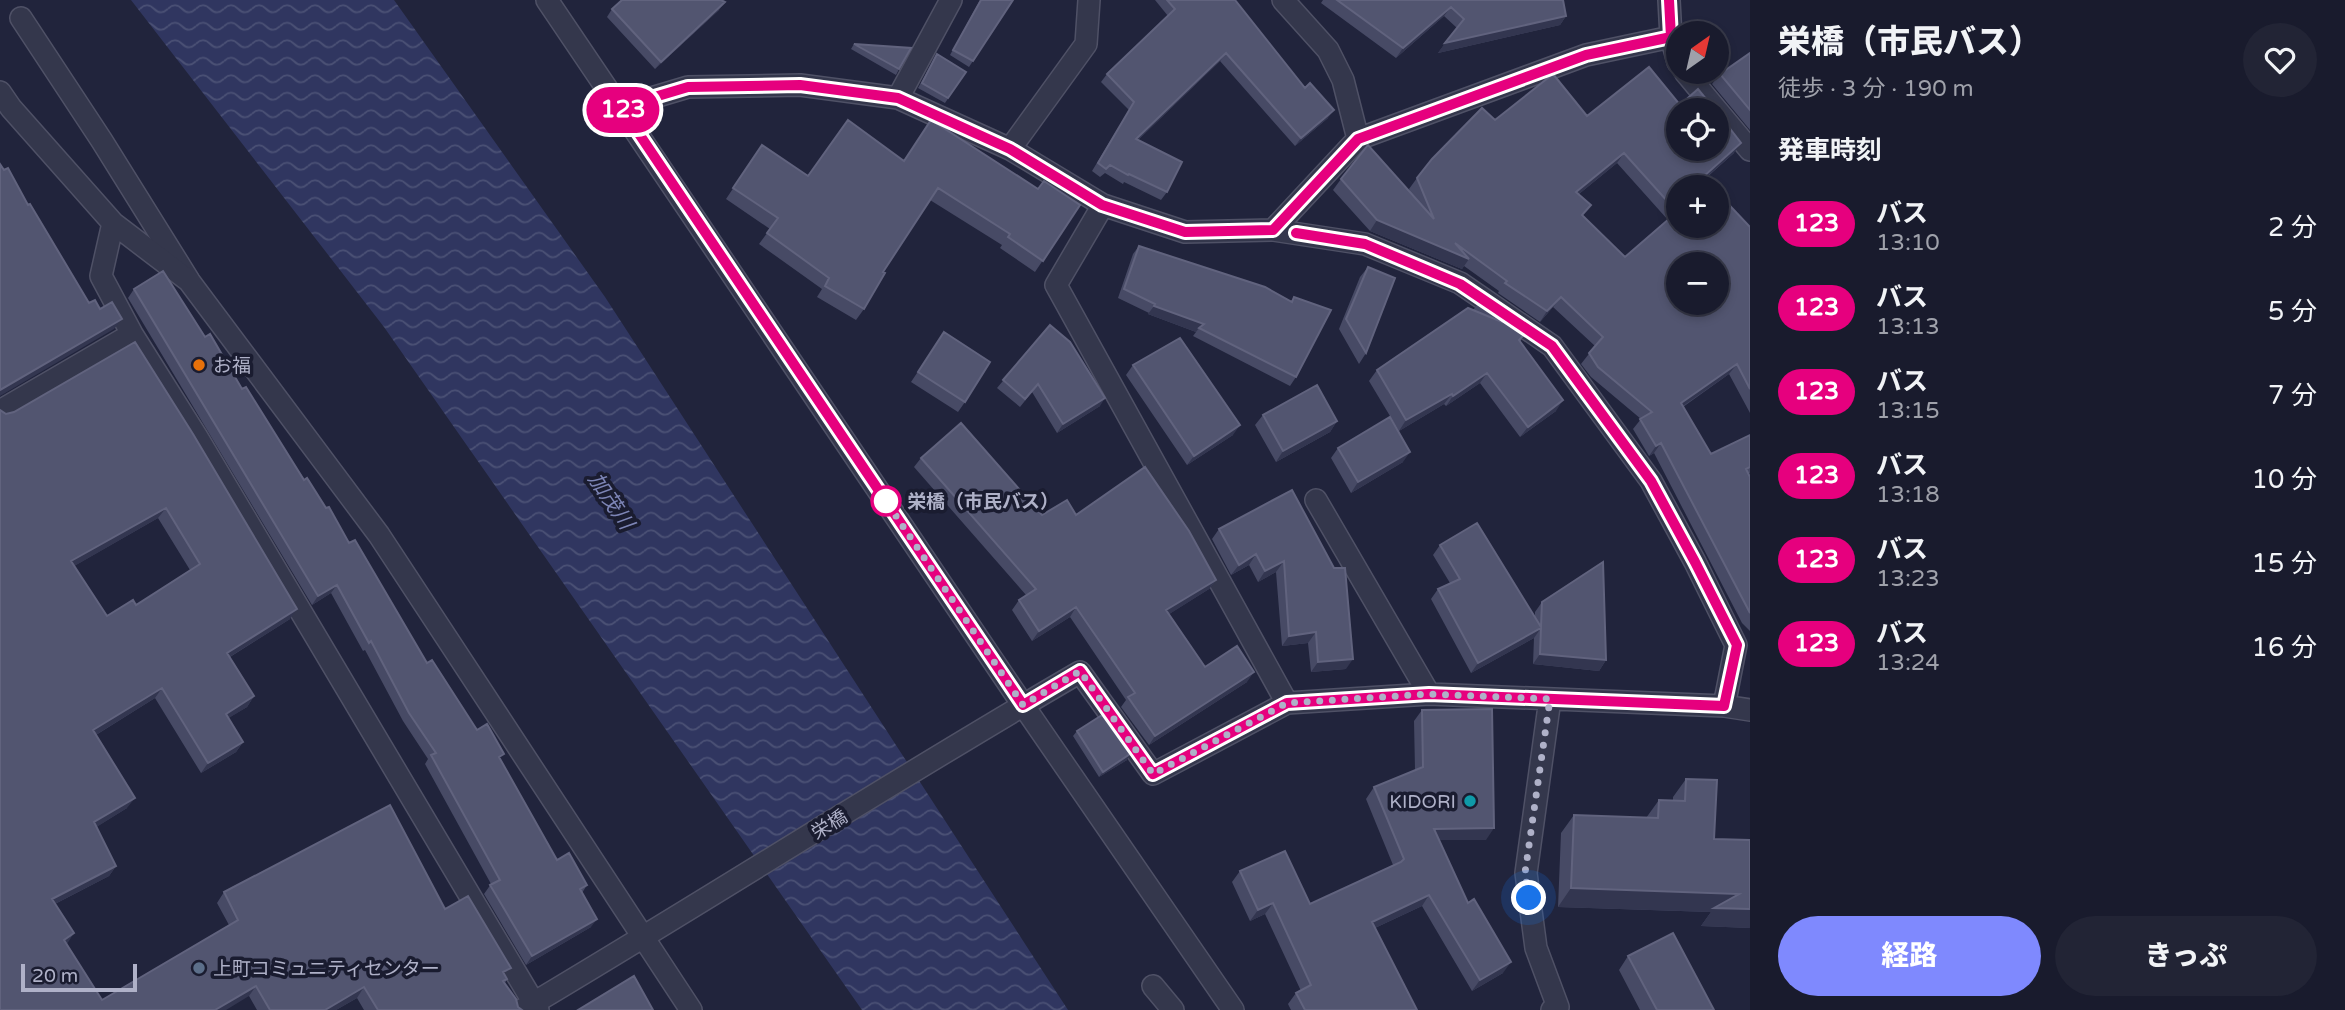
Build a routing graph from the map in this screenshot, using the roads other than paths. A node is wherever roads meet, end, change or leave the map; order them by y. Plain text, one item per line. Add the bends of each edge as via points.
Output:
1 (547, 0) edge
2 (951, 0) edge
3 (1089, 0) edge
4 (1283, 0) edge
5 (1669, 0) edge
6 (21, 18) dead end
7 (1670, 21) edge
8 (1666, 38) edge
9 (1695, 84) edge
10 (0, 92) edge
11 (898, 98) junction
12 (621, 107) junction
13 (1358, 139) junction
14 (1010, 149) junction
15 (1750, 150) edge
16 (1102, 205) junction
17 (113, 223) junction
18 (1273, 230) junction
19 (189, 281) junction
20 (132, 334) junction
21 (0, 411) edge
22 (1316, 500) dead end
23 (1429, 694) junction
24 (1550, 699) junction
25 (1287, 703) junction
26 (1023, 705) junction
27 (1724, 706) junction
28 (1750, 710) edge
29 (644, 937) junction
30 (1153, 986) dead end
31 (531, 1008) edge
32 (691, 1010) edge
33 (1173, 1010) edge
34 (1233, 1010) edge
35 (1552, 1010) edge

1 - 12 street
2 - 11 street
3 - 14 street via 1086,44
4 - 13 street via 1328,50 1343,80
5 - 7 street
6 - 19 street
8 - 13 street via 1586,55
9 - 15 street
10 - 17 street
11 - 12 street via 800,85 688,87
11 - 14 street
12 - 26 street
13 - 18 street
14 - 16 street
16 - 18 street via 1185,232
16 - 25 street via 1056,285
17 - 19 street
17 - 20 street via 101,276
18 - 27 street via 1365,244 1460,284 1552,346 1651,481 1737,645
19 - 29 street via 379,534
20 - 21 street
20 - 31 street
22 - 23 street
23 - 24 street
23 - 25 street
24 - 27 street
24 - 35 street via 1525,873 1536,948 1558,1007
25 - 26 street, 栄橋 via 1153,774 1080,671
26 - 29 street, 栄橋
26 - 34 street
27 - 28 street
29 - 31 street, 栄橋
29 - 32 street
30 - 33 street

